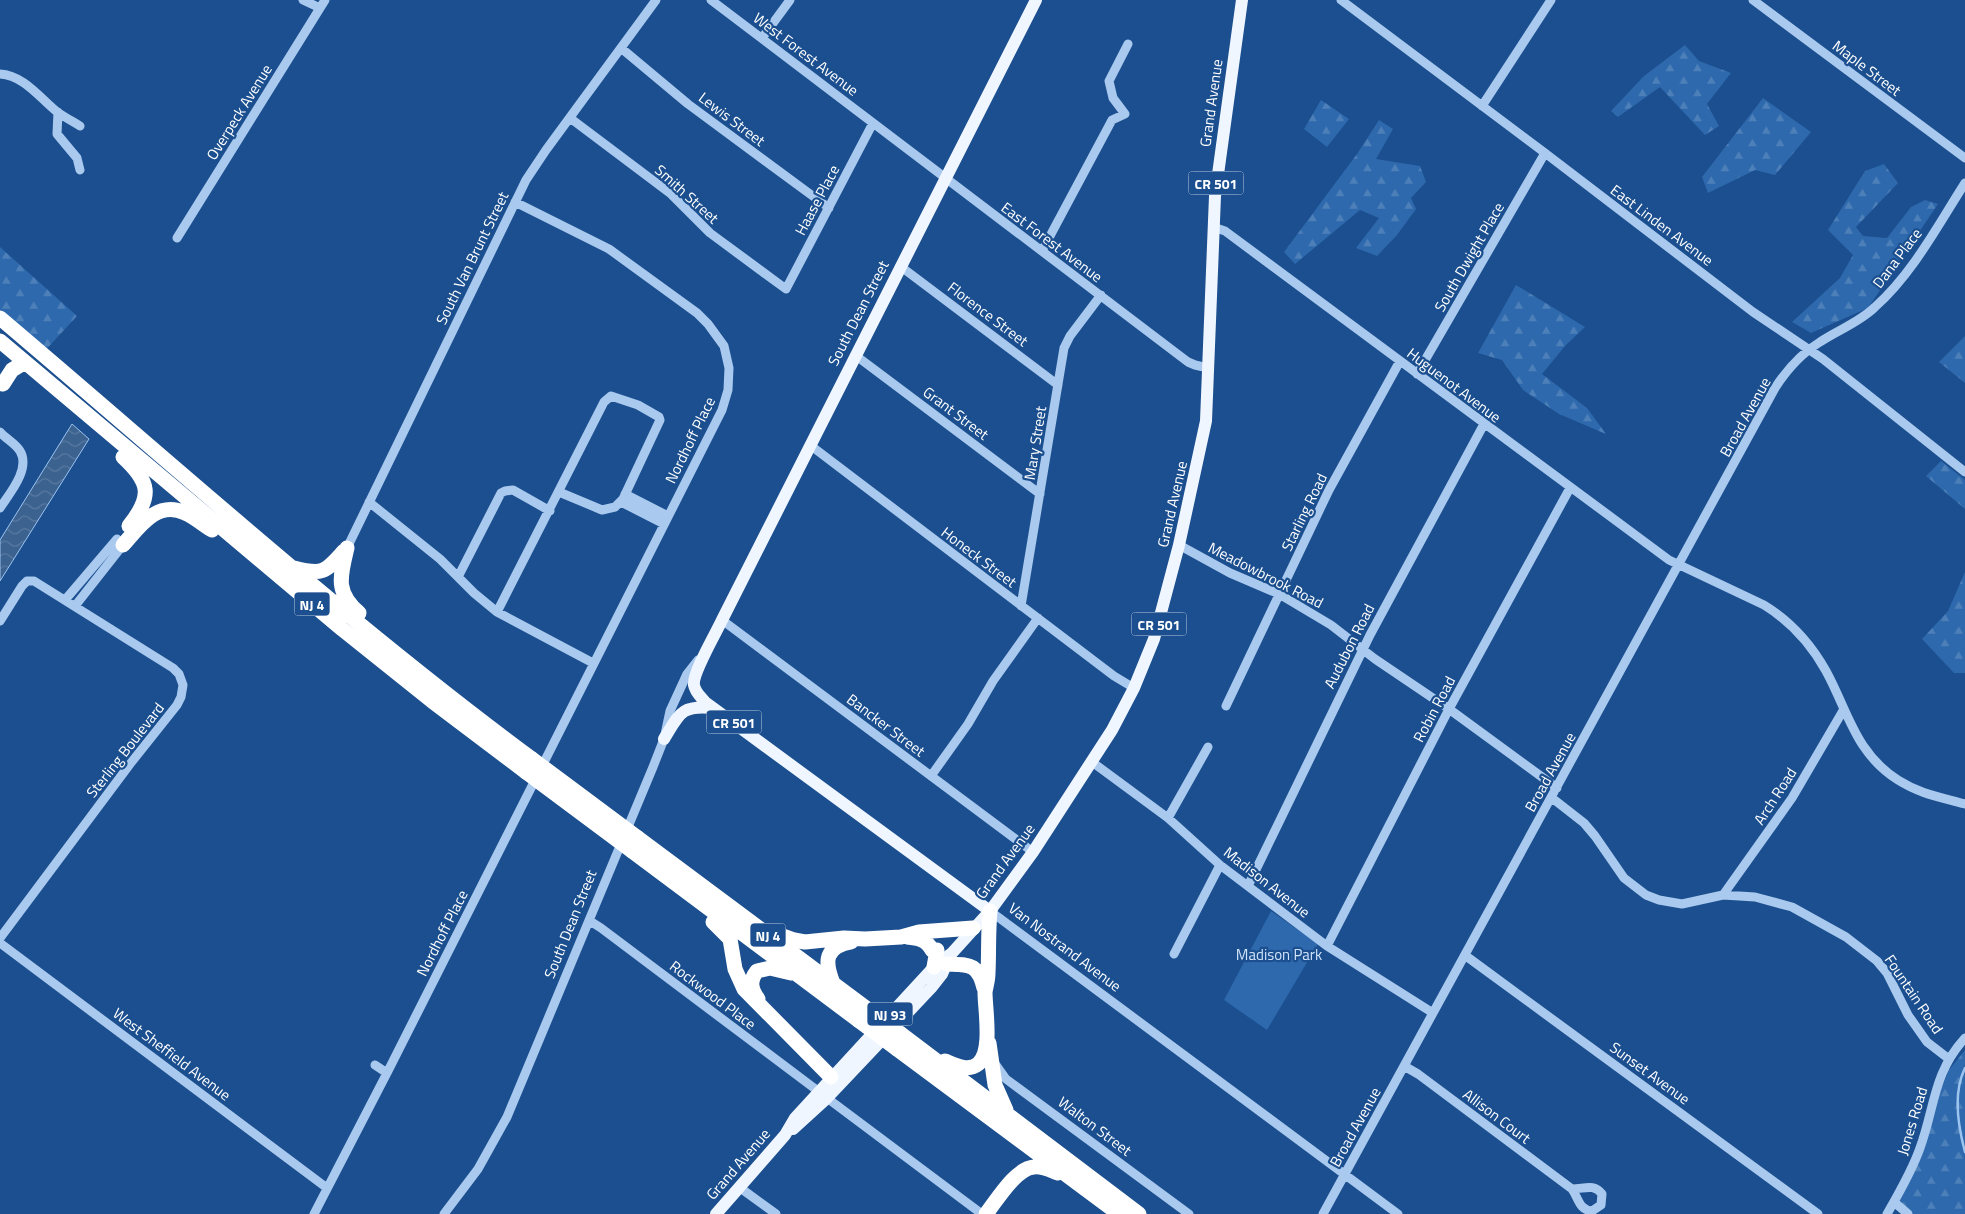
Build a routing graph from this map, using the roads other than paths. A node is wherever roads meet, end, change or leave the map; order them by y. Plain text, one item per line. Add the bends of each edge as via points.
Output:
1 (302, 0) edge
2 (656, 0) edge
3 (711, 0) edge
4 (790, 0) edge
5 (1036, 0) edge
6 (1242, 0) edge
7 (1341, 0) edge
8 (1551, 0) edge
9 (1753, 0) edge
10 (322, 4) edge
11 (762, 38) junction
12 (1128, 44) dead end
13 (620, 48) junction
14 (0, 74) edge
15 (1482, 106) junction
16 (58, 112) junction
17 (570, 118) junction
18 (873, 123) junction
19 (80, 126) dead end
20 (883, 131) joint
21 (1545, 153) junction
22 (1965, 158) edge
23 (80, 170) dead end
24 (944, 177) junction
25 (1965, 183) edge
26 (515, 202) junction
27 (828, 208) junction
28 (1213, 227) junction
29 (177, 238) dead end
30 (1042, 251) junction
31 (900, 266) junction
32 (786, 289) joint
33 (1101, 296) junction
34 (0, 318) edge
35 (0, 341) edge
36 (1810, 349) junction
37 (856, 355) junction
38 (1400, 361) junction
39 (25, 362) junction
40 (0, 365) edge
41 (1208, 368) junction
42 (1417, 374) junction
43 (1058, 385) junction
44 (2, 389) edge
45 (1484, 424) junction
46 (101, 427) junction
47 (0, 432) edge
48 (810, 445) junction
49 (1965, 472) edge
50 (1570, 488) junction
51 (559, 492) junction
52 (1040, 494) junction
53 (623, 498) junction
54 (369, 502) junction
55 (0, 508) edge
56 (550, 511) junction
57 (666, 520) junction
58 (120, 542) junction
59 (1179, 545) junction
60 (347, 548) junction
61 (248, 550) junction
62 (1679, 566) junction
63 (290, 567) junction
64 (458, 577) junction
65 (1279, 594) junction
66 (65, 600) junction
67 (75, 606) junction
68 (1022, 606) junction
69 (497, 612) junction
70 (1038, 618) junction
71 (722, 620) junction
72 (0, 621) edge
73 (712, 641) junction
74 (1362, 649) junction
75 (399, 656) junction
76 (593, 662) junction
77 (694, 684) joint
78 (1134, 688) junction
79 (1226, 706) dead end
80 (715, 708) junction
81 (1844, 709) junction
82 (1449, 710) junction
83 (664, 739) junction
84 (1208, 747) dead end
85 (1092, 762) junction
86 (529, 765) junction
87 (931, 776) junction
88 (1557, 788) junction
89 (1552, 798) junction
90 (1965, 804) edge
91 (1168, 818) junction
92 (635, 844) junction
93 (1033, 852) junction
94 (1220, 865) junction
95 (1248, 886) junction
96 (681, 887) junction
97 (1723, 895) junction
98 (990, 911) junction
99 (590, 921) junction
100 (754, 924) junction
101 (973, 928) junction
102 (901, 937) junction
103 (0, 938) edge
104 (865, 939) junction
105 (0, 944) edge
106 (1327, 946) junction
107 (1174, 954) dead end
108 (1466, 956) junction
109 (944, 961) junction
110 (798, 975) junction
111 (833, 983) junction
112 (985, 992) junction
113 (761, 1005) junction
114 (1433, 1013) junction
115 (864, 1015) junction
116 (987, 1035) junction
117 (1965, 1038) edge
118 (899, 1041) junction
119 (930, 1055) junction
120 (991, 1055) junction
121 (1949, 1059) junction
122 (375, 1065) dead end
123 (1404, 1066) junction
124 (387, 1073) junction
125 (831, 1077) junction
126 (823, 1095) junction
127 (1008, 1114) junction
128 (1015, 1137) junction
129 (1345, 1174) junction
130 (1067, 1176) junction
131 (1012, 1181) junction
132 (739, 1187) junction
133 (327, 1188) junction
134 (1572, 1189) dead end
135 (1894, 1202) junction
136 (314, 1214) edge
137 (444, 1214) edge
138 (716, 1214) edge
139 (776, 1214) edge
140 (984, 1214) edge
141 (1118, 1214) edge
142 (1139, 1214) edge
143 (1189, 1214) edge
144 (1323, 1214) edge
145 (1398, 1214) edge
146 (1818, 1214) edge
147 (1887, 1214) edge
148 (1908, 1214) edge

1 - 10 street
2 - 13 street, South Van Brunt Street
3 - 11 street, West Forest Avenue
4 - 11 street
5 - 24 main road, South Dean Street / CR 501
6 - 28 main road, Grand Avenue / CR 501
7 - 15 street, East Linden Avenue
8 - 15 street
9 - 22 street, Maple Street
10 - 29 street, Overpeck Avenue
11 - 18 street, West Forest Avenue
12 - 30 street via 1108,81 1113,98 1125,114 1112,120
13 - 17 street, South Van Brunt Street
13 - 27 street, Lewis Street via 688,104
14 - 16 street via 20,80
15 - 21 street, East Linden Avenue
16 - 19 street
16 - 23 street via 57,134 77,158
17 - 26 street, South Van Brunt Street via 537,162
17 - 32 street, Smith Street via 671,194 710,233
18 - 20 street, West Forest Avenue
18 - 27 street, Haase Place
20 - 24 street, East Forest Avenue
21 - 36 street, East Linden Avenue via 1752,312
21 - 42 street, South Dwight Place
24 - 30 street, East Forest Avenue
24 - 31 main road, South Dean Street / CR 501
25 - 36 street, Dana Place via 1891,291 1870,312
26 - 54 street, South Van Brunt Street
26 - 57 street, Nordhoff Place via 594,240 626,260 697,313 724,346 730,375 725,403
27 - 32 street, Haase Place
28 - 38 street, Huguenot Avenue via 1225,232
28 - 41 main road, Grand Avenue / CR 501
30 - 33 street, East Forest Avenue
31 - 37 main road, South Dean Street / CR 501
31 - 43 street, Florence Street
33 - 41 street, East Forest Avenue via 1188,362
33 - 43 street, Mary Street via 1067,339
34 - 63 highway, NJ 4
35 - 39 highway, NJ 4
36 - 49 street, East Linden Avenue
36 - 62 street, Broad Avenue via 1775,388
37 - 48 main road, South Dean Street / CR 501
37 - 52 street, Grant Street
38 - 42 street, Huguenot Avenue
38 - 65 street, Starling Road via 1329,490
39 - 44 highway via 12,370
39 - 46 highway, NJ 4
40 - 44 highway
41 - 59 main road, Grand Avenue / CR 501 via 1204,434
42 - 45 street, Huguenot Avenue
43 - 52 street, Mary Street
45 - 50 street, Huguenot Avenue
45 - 74 street, Audubon Road
46 - 58 highway via 122,456 139,472 146,490 139,512
46 - 61 highway, NJ 4
47 - 55 street via 19,450 23,463
48 - 68 street, Honeck Street
48 - 71 main road, South Dean Street / CR 501
50 - 62 street, Huguenot Avenue
50 - 82 street, Robin Road
51 - 53 street via 602,510 616,507
51 - 53 street via 604,402 611,396 638,405 660,420
51 - 56 street
52 - 68 street, Mary Street
53 - 57 street
54 - 60 street, South Van Brunt Street
54 - 64 street
56 - 64 street via 512,490 501,493
56 - 69 street
57 - 76 street, Nordhoff Place
58 - 61 highway via 148,517 170,509 187,514
58 - 66 street
58 - 67 street
59 - 65 street, Meadowbrook Road via 1230,573
59 - 78 main road, Grand Avenue / CR 501 via 1154,638
60 - 63 highway via 323,572
60 - 75 highway via 340,579 345,597
61 - 86 highway, NJ 4 via 387,666
62 - 81 street, Huguenot Avenue via 1764,605 1788,621 1826,670
62 - 88 street, Broad Avenue
63 - 75 highway, NJ 4
64 - 69 street
65 - 74 street, Meadowbrook Road via 1331,625
65 - 79 street, Starling Road
66 - 67 street, Sterling Boulevard
66 - 72 street, Sterling Boulevard via 38,583 28,581
67 - 103 street, Sterling Boulevard via 173,668 181,677 182,695 177,706
68 - 70 street, Honeck Street
69 - 76 street
70 - 78 street, Honeck Street
70 - 87 street
71 - 73 main road, South Dean Street / CR 501
71 - 87 street, Bancker Street
73 - 77 main road, South Dean Street / CR 501
73 - 83 street, South Dean Street via 687,674 670,711
74 - 82 street, Meadowbrook Road
74 - 95 street, Audubon Road
75 - 86 highway, NJ 4
76 - 124 street, Nordhoff Place
77 - 80 main road, Van Nostrand Avenue / CR 501 via 700,697
78 - 85 main road, Grand Avenue / CR 501
80 - 83 main road via 694,706 685,710
80 - 98 main road, Van Nostrand Avenue / CR 501
81 - 90 street, Huguenot Avenue via 1858,741 1897,779 1929,796
81 - 97 street, Arch Road via 1792,798
82 - 88 street, Meadowbrook Road
82 - 106 street, Robin Road
83 - 99 street, South Dean Street
84 - 91 street
85 - 91 street, Madison Avenue
85 - 93 main road, Grand Avenue / CR 501
86 - 92 highway, NJ 4, bridge
87 - 93 street, Bancker Street
88 - 89 street, Broad Avenue
89 - 97 street, Fountain Road via 1584,823 1624,878 1646,895 1682,904
89 - 108 street, Broad Avenue
91 - 94 street, Madison Avenue
92 - 96 highway, NJ 4
92 - 100 highway, NJ 4
93 - 98 main road, Grand Avenue / CR 501
94 - 95 street, Madison Avenue
94 - 107 street
95 - 106 street, Madison Avenue
96 - 110 highway, NJ 4
96 - 113 highway via 730,939 740,982 749,997
97 - 121 street, Fountain Road via 1755,897 1792,907 1846,937 1882,967 1908,1016 1927,1042
98 - 101 main road, Grand Avenue / NJ 93
98 - 112 highway
98 - 129 street, Van Nostrand Avenue
99 - 126 street, Rockwood Place
99 - 137 street, South Dean Street via 502,1128 478,1169
100 - 104 highway via 800,942
100 - 111 highway, NJ 4
101 - 102 highway via 920,932
101 - 109 main road, Grand Avenue / NJ 93
102 - 104 highway
102 - 109 highway via 922,939 932,950 938,950
104 - 111 highway via 841,944 831,952 827,967
105 - 133 street, West Sheffield Avenue
106 - 114 street, Madison Avenue
108 - 114 street, Broad Avenue
108 - 146 street, Sunset Avenue
109 - 112 highway via 974,968 980,974
109 - 125 main road, Grand Avenue / NJ 93
109 - 126 main road, Grand Avenue / NJ 93 via 942,974 931,988
110 - 113 highway via 770,968 757,971 751,984
110 - 115 highway, NJ 4
111 - 115 highway, NJ 4
112 - 116 highway
113 - 125 highway
114 - 123 street, Broad Avenue
115 - 118 highway, NJ 4, bridge
116 - 119 highway via 982,1060 972,1068 960,1067
116 - 120 highway
117 - 121 street, Jones Road
118 - 119 highway, NJ 4
118 - 128 highway, NJ 4
119 - 127 highway, NJ 4
120 - 127 highway via 994,1085
120 - 143 street, Walton Street via 1006,1079
121 - 135 street, Jones Road via 1936,1088 1921,1147
122 - 124 street
123 - 129 street, Broad Avenue
123 - 134 street, Allison Court
124 - 133 street, Nordhoff Place
125 - 126 main road, Grand Avenue / NJ 93
126 - 132 main road, Grand Avenue / NJ 93 via 795,1118
126 - 140 street, Rockwood Place
127 - 142 highway, NJ 4
128 - 130 highway, NJ 4
128 - 131 highway via 1021,1157
129 - 144 street, Broad Avenue
129 - 145 street, Van Nostrand Avenue
130 - 131 highway via 1032,1167
130 - 141 highway, NJ 4
131 - 140 highway
132 - 138 main road, Grand Avenue / NJ 93
132 - 139 street
133 - 136 street, Nordhoff Place
135 - 147 street, Jones Road
135 - 148 street

